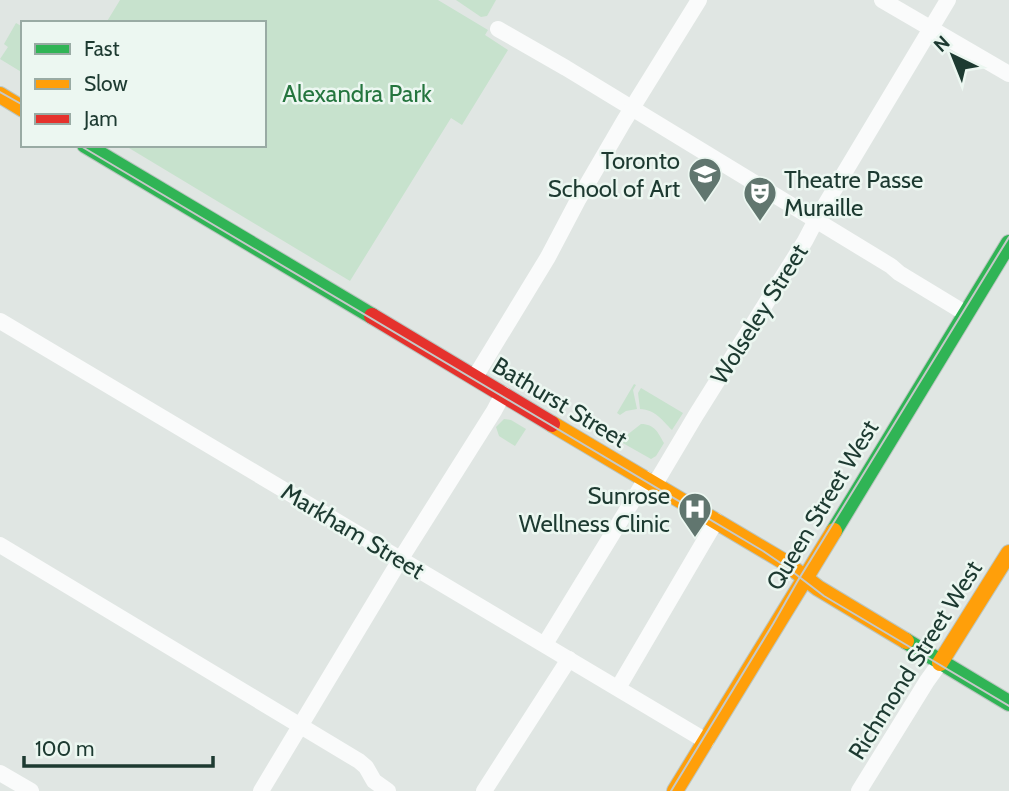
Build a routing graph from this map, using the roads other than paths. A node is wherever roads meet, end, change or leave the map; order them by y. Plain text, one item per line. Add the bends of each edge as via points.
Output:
1 (699, 0) edge
2 (882, 0) edge
3 (948, 0) edge
4 (931, 28) junction
5 (498, 29) dead end
6 (1009, 74) edge
7 (0, 95) edge
8 (21, 107) edge
9 (632, 109) junction
10 (88, 147) edge
11 (816, 220) junction
12 (1009, 243) edge
13 (965, 313) junction
14 (0, 321) edge
15 (475, 377) junction
16 (503, 394) junction
17 (650, 482) junction
18 (716, 521) junction
19 (0, 545) edge
20 (1009, 553) edge
21 (400, 559) junction
22 (804, 577) junction
23 (545, 644) junction
24 (569, 659) junction
25 (940, 663) junction
26 (618, 688) junction
27 (1009, 703) edge
28 (301, 726) junction
29 (706, 741) junction
30 (0, 773) edge
31 (32, 791) edge
32 (261, 791) edge
33 (388, 791) edge
34 (484, 791) edge
35 (675, 791) edge
36 (859, 791) edge

1 - 9 street
2 - 4 street
3 - 4 street, Wolseley Street
4 - 6 street
4 - 11 street, Wolseley Street
5 - 9 street
7 - 8 main road
9 - 11 street
9 - 15 street
10 - 15 main road, Bathurst Street
11 - 13 street
11 - 17 street, Wolseley Street
12 - 13 main road, Queen Street West
13 - 22 main road, Queen Street West
14 - 21 street, Markham Street
15 - 16 main road, Bathurst Street
16 - 17 main road, Bathurst Street
16 - 21 street
17 - 18 main road, Bathurst Street
17 - 23 street, Wolseley Street
18 - 22 main road, Bathurst Street
18 - 26 street
19 - 28 street
20 - 25 main road, Richmond Street West
21 - 23 street, Markham Street
21 - 28 street
22 - 25 main road, Bathurst Street
22 - 29 main road, Queen Street West
23 - 24 street, Markham Street
24 - 26 street, Markham Street
24 - 34 street
25 - 27 main road, Bathurst Street
25 - 36 street, Richmond Street West
26 - 29 street, Markham Street
28 - 32 street
28 - 33 street via 359,761
29 - 35 main road, Queen Street West
30 - 31 street

